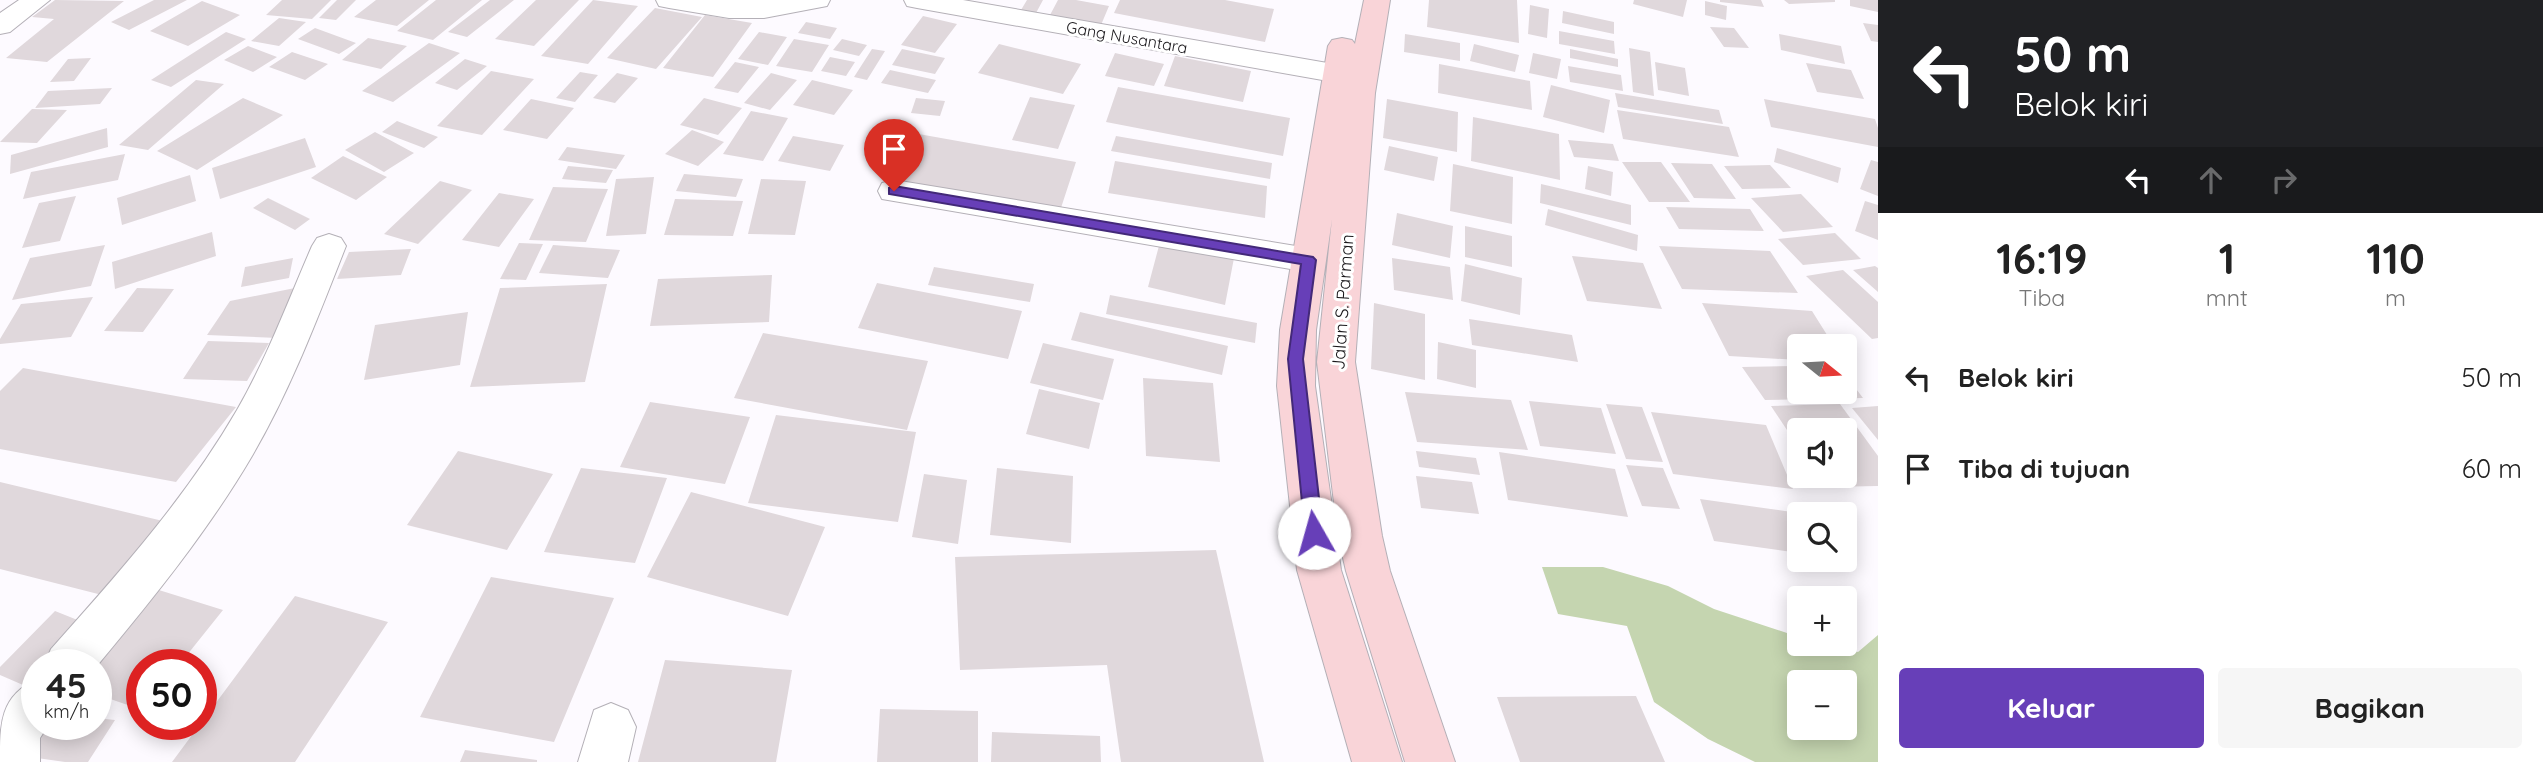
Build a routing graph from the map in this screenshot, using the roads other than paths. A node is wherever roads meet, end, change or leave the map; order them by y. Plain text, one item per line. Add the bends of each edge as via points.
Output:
1 (37, 0) edge
2 (669, 0) edge
3 (817, 0) edge
4 (917, 0) edge
5 (1351, 0) edge
6 (1377, 0) edge
7 (0, 26) edge
8 (1349, 76) junction
9 (894, 191) dead end
10 (329, 246) dead end
11 (1308, 260) junction
12 (82, 649) edge
13 (21, 722) edge
14 (15, 762) edge
15 (1377, 762) edge
16 (1430, 762) edge

1 - 7 street
2 - 3 street via 729,10 764,10
4 - 8 street, Gang Nusantara
5 - 8 main road, Jalan S. Parman
6 - 8 main road, Jalan S. Parman
8 - 11 main road, Jalan S. Parman
8 - 16 main road, Jalan S. Parman via 1336,362 1368,571
9 - 11 street
10 - 12 street via 275,373 238,443 198,503
11 - 15 main road, Jalan S. Parman via 1296,359 1314,533 1326,592
13 - 14 street via 12,747

